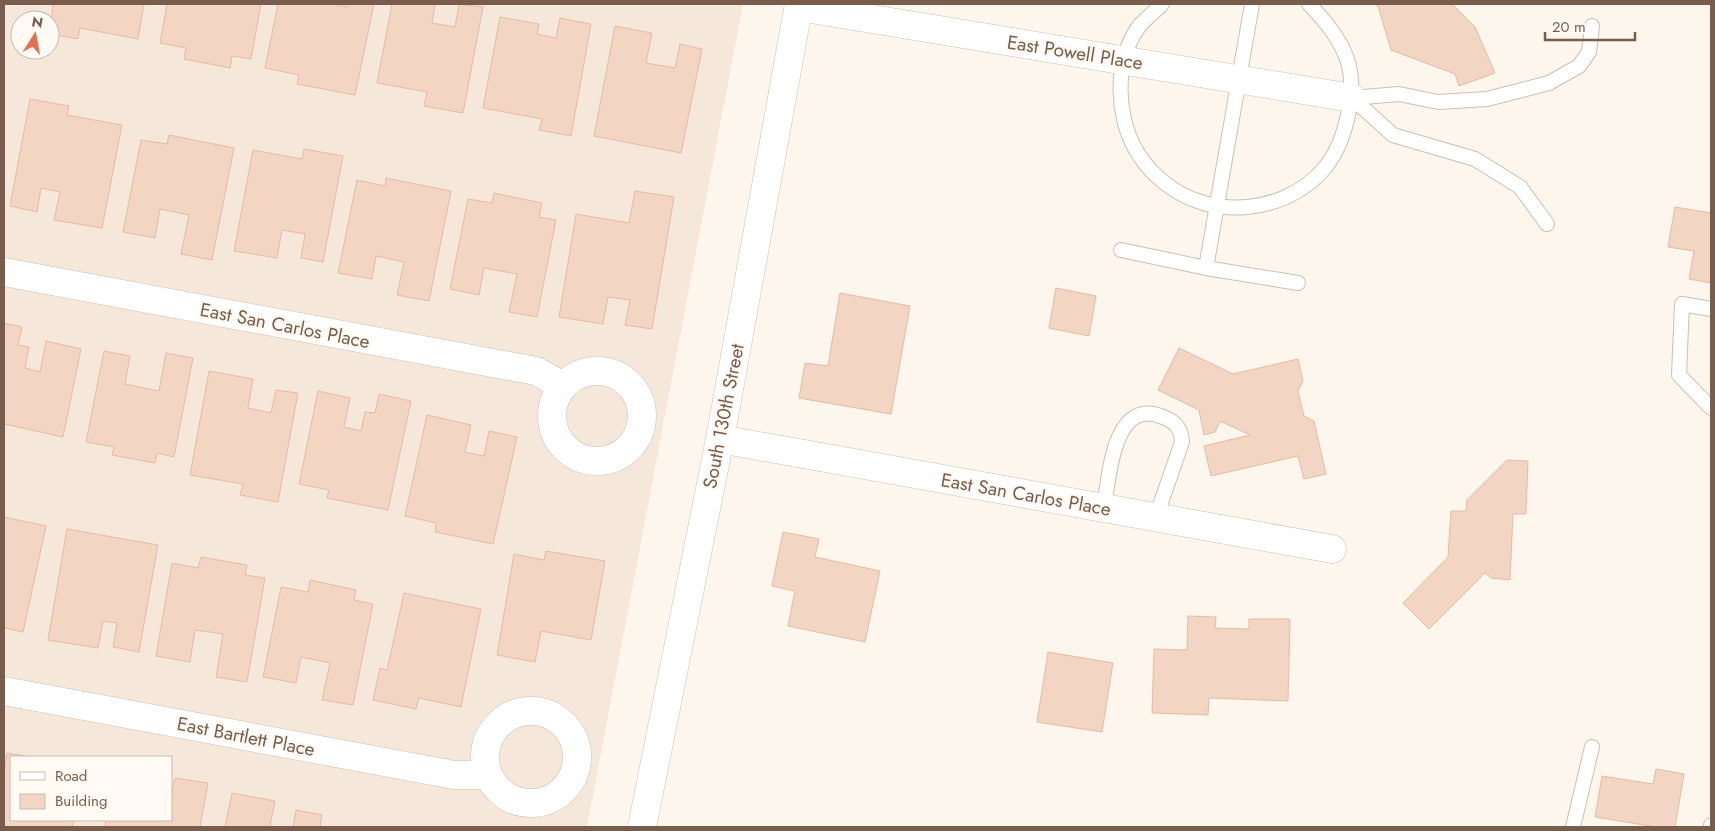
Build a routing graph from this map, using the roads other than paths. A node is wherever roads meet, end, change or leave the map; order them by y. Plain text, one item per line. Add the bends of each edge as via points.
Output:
1 (1162, 4) edge
2 (1252, 4) edge
3 (1309, 4) edge
4 (799, 5) edge
5 (1592, 26) dead end
6 (1124, 60) junction
7 (1240, 79) junction
8 (1352, 98) junction
9 (1216, 207) junction
10 (1547, 224) dead end
11 (1121, 250) dead end
12 (1206, 268) junction
13 (4, 272) edge
14 (1298, 283) dead end
15 (1711, 309) edge
16 (563, 386) dead end
17 (1711, 408) edge
18 (720, 439) junction
19 (1104, 508) junction
20 (1156, 517) junction
21 (1332, 549) dead end
22 (4, 691) edge
23 (1592, 747) dead end
24 (488, 775) dead end
25 (642, 827) edge
26 (1573, 827) edge

1 - 6 lane via 1139,27
2 - 7 lane
3 - 8 lane via 1331,27 1348,60
4 - 6 street, East Powell Place
4 - 18 street, South 130th Street
5 - 8 lane via 1589,52 1580,66 1549,83 1487,99 1438,102 1399,94
6 - 7 street, East Powell Place
6 - 9 lane via 1119,99 1128,137 1148,170 1179,194
7 - 8 street, East Powell Place
7 - 9 lane
8 - 9 lane via 1344,136 1323,170 1284,198 1256,207
8 - 10 lane via 1393,135 1474,159 1520,187
9 - 12 lane
11 - 12 lane
12 - 14 lane
13 - 16 street, East San Carlos Place via 536,371
15 - 17 lane via 1682,304 1679,375
18 - 19 street, East San Carlos Place
18 - 25 street, South 130th Street
19 - 20 street, East San Carlos Place
19 - 20 lane via 1118,437 1129,419 1154,413 1181,429 1182,442
20 - 21 street, East San Carlos Place
22 - 24 street, East Bartlett Place via 454,775
23 - 26 lane

